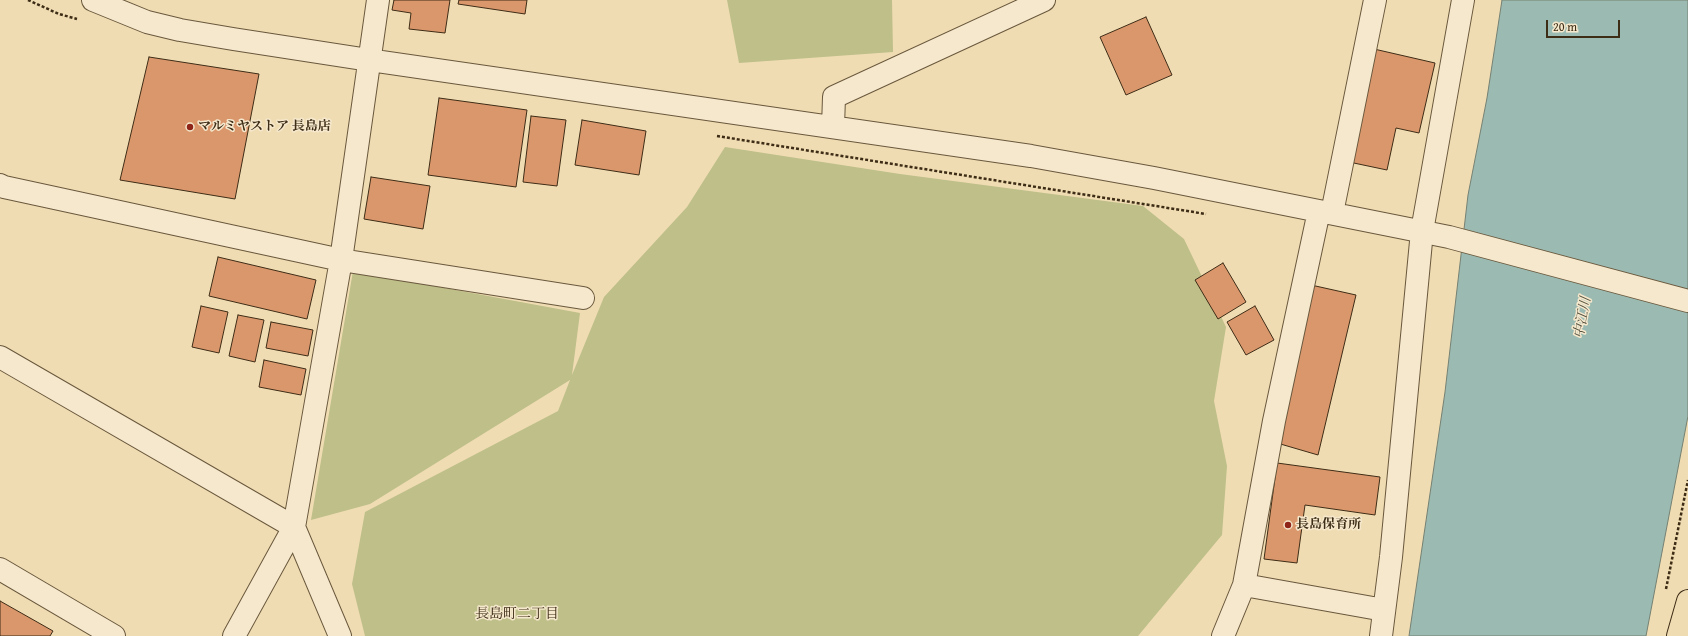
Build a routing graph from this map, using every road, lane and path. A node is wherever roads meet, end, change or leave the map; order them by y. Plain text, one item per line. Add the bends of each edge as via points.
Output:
1 (92, 0) edge
2 (378, 0) edge
3 (1044, 0) edge
4 (1375, 0) edge
5 (1463, 0) edge
6 (369, 60) junction
7 (833, 127) junction
8 (710, 135) dead end
9 (1, 189) edge
10 (1325, 212) junction
11 (1212, 216) dead end
12 (1422, 231) junction
13 (341, 260) junction
14 (583, 298) dead end
15 (1688, 301) edge
16 (0, 357) edge
17 (1688, 480) edge
18 (294, 527) junction
19 (0, 569) edge
20 (1244, 585) junction
21 (1665, 597) dead end
22 (1688, 601) edge
23 (1384, 610) junction
24 (114, 636) edge
25 (234, 636) edge
26 (340, 636) edge
27 (1223, 636) edge
28 (1381, 636) edge
29 (1678, 636) edge

1 - 6 street via 147,22 180,30
2 - 6 street
3 - 7 street via 834,97
4 - 10 street
5 - 12 street
6 - 7 street
6 - 13 street
7 - 10 street via 1031,156
8 - 11 path
9 - 13 street
10 - 12 street
10 - 20 street via 1274,421
12 - 15 street
12 - 23 street
13 - 14 street
13 - 18 street
16 - 18 street
17 - 21 path
18 - 25 street
18 - 26 street
19 - 24 street
20 - 23 street
20 - 27 street
22 - 29 highway
23 - 28 street

